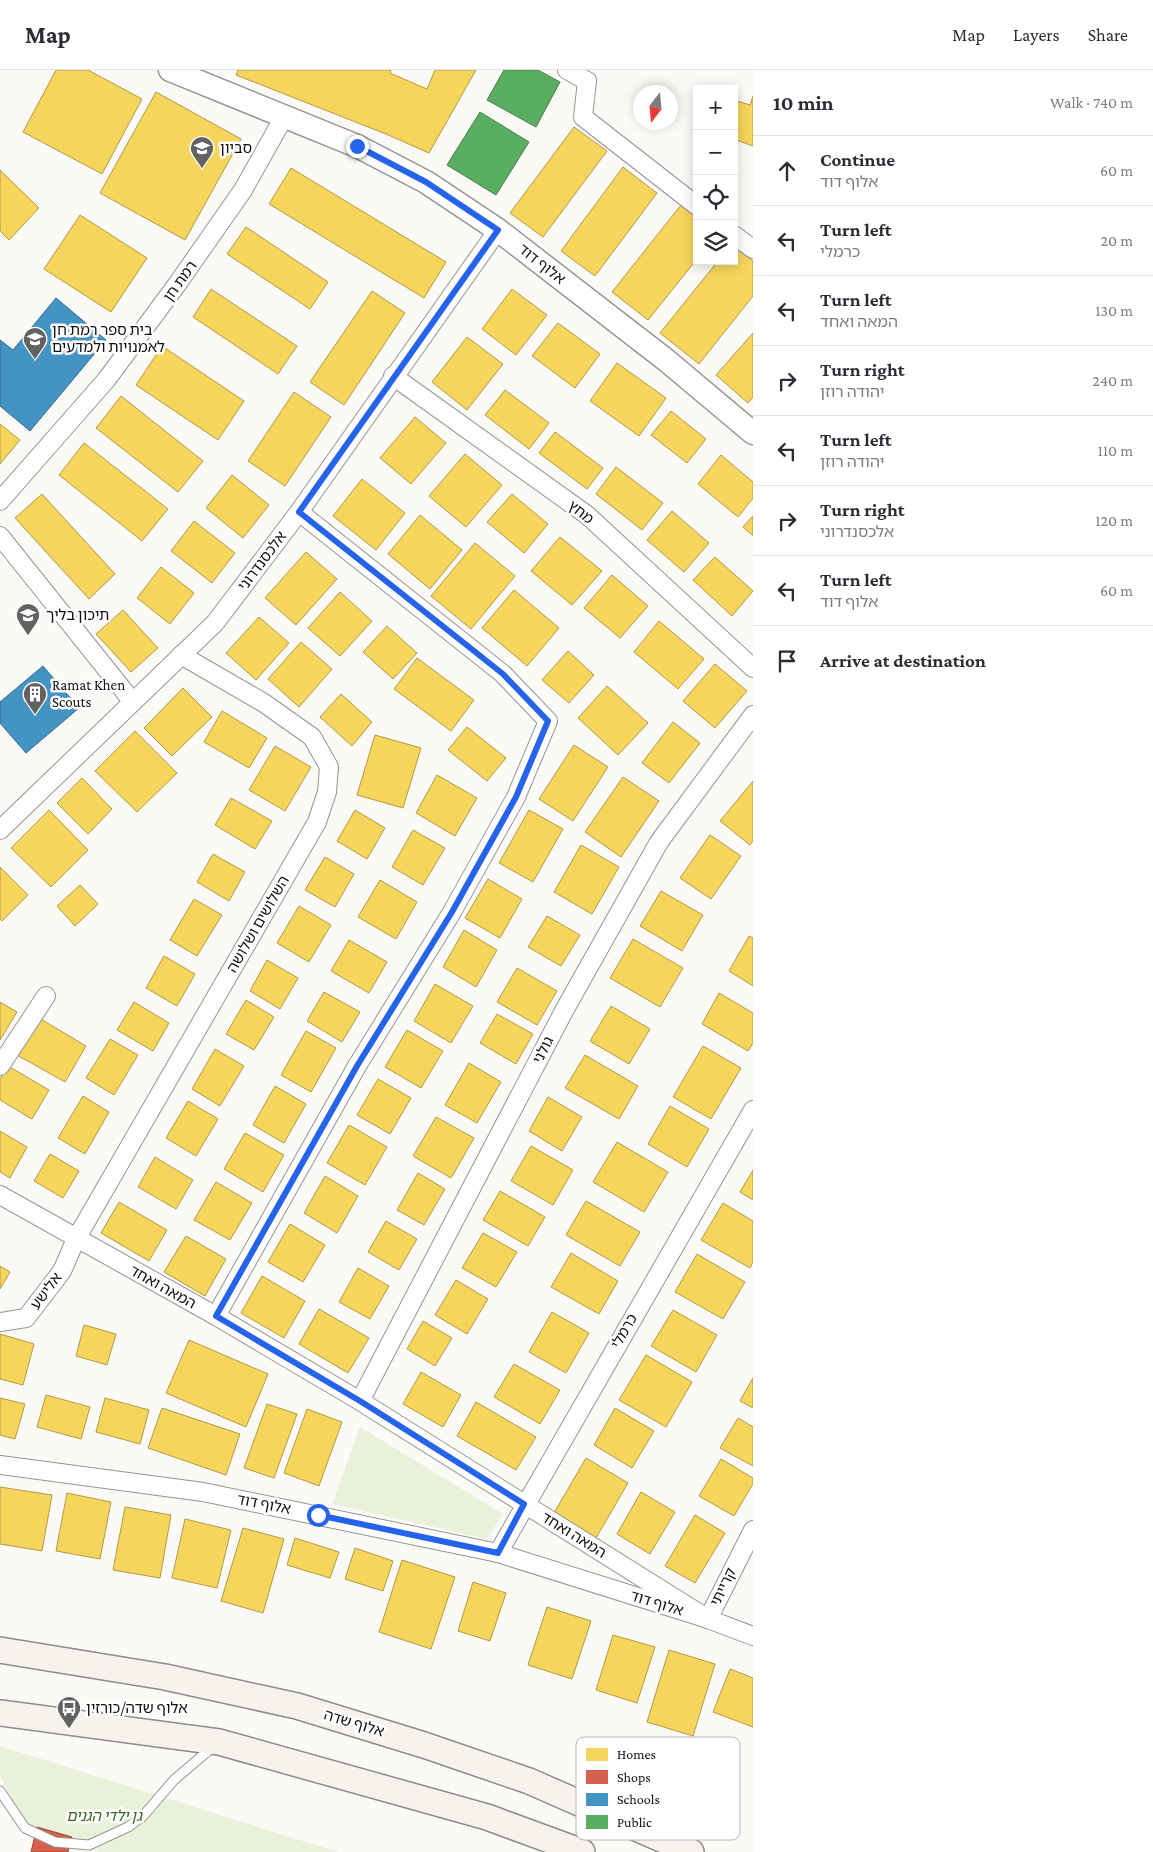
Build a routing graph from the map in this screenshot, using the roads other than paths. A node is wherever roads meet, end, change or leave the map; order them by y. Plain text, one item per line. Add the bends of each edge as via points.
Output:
1 (170, 70) edge
2 (567, 70) edge
3 (590, 75) edge
4 (284, 117) junction
5 (693, 203) edge
6 (498, 230) junction
7 (738, 238) edge
8 (753, 249) edge
9 (393, 376) junction
10 (753, 433) edge
11 (0, 501) edge
12 (299, 512) junction
13 (0, 536) edge
14 (181, 655) junction
15 (753, 668) edge
16 (132, 701) junction
17 (753, 715) edge
18 (0, 830) edge
19 (46, 996) dead end
20 (0, 1066) edge
21 (753, 1110) edge
22 (0, 1195) edge
23 (76, 1239) junction
24 (216, 1316) junction
25 (0, 1322) edge
26 (360, 1401) junction
27 (0, 1465) edge
28 (524, 1504) junction
29 (753, 1530) edge
30 (498, 1553) junction
31 (708, 1619) junction
32 (753, 1636) edge
33 (0, 1650) edge
34 (0, 1713) edge
35 (219, 1742) junction
36 (0, 1791) edge
37 (576, 1802) edge
38 (664, 1840) edge
39 (582, 1852) edge
40 (691, 1852) edge

1 - 4 street, אלוף דוד
2 - 3 street
3 - 5 street via 583,118
4 - 6 street, אלוף דוד via 357,146 426,182
4 - 11 street, רמת חן via 243,190 178,283 106,379
6 - 9 street, אלכסנדרוני
6 - 10 street, אלוף דוד via 666,360
7 - 8 street
9 - 12 street, אלכסנדרוני
9 - 15 street, מחץ via 587,515
12 - 14 street, אלכסנדרוני via 215,622
12 - 24 street via 503,674 548,721 516,797 452,912 357,1066
13 - 16 street
14 - 16 street, אלכסנדרוני
14 - 23 street, השלושים ושלושה via 264,703 312,737 329,767 327,792 317,822
16 - 18 street, אלכסנדרוני
17 - 26 street, גולני via 655,851 565,1009
19 - 20 street
21 - 28 street, כרמלי
22 - 23 street, המאה ואחד
23 - 24 street, המאה ואחד
23 - 25 street, אלישע via 62,1272 26,1318
24 - 26 street, המאה ואחד
26 - 28 street, המאה ואחד
27 - 30 street, אלוף דוד via 203,1492
28 - 30 street, כרמלי
28 - 31 street, המאה ואחד
29 - 31 street, קרייתי
30 - 31 street, אלוף דוד
31 - 32 street, אלוף דוד
33 - 37 main road, אלוף שדה via 165,1677 297,1706 424,1745 529,1781
34 - 35 main road
35 - 36 lane via 174,1780 143,1816 128,1827 89,1845 55,1842 25,1828
35 - 39 main road via 487,1817
38 - 40 main road, אלוף שדה

